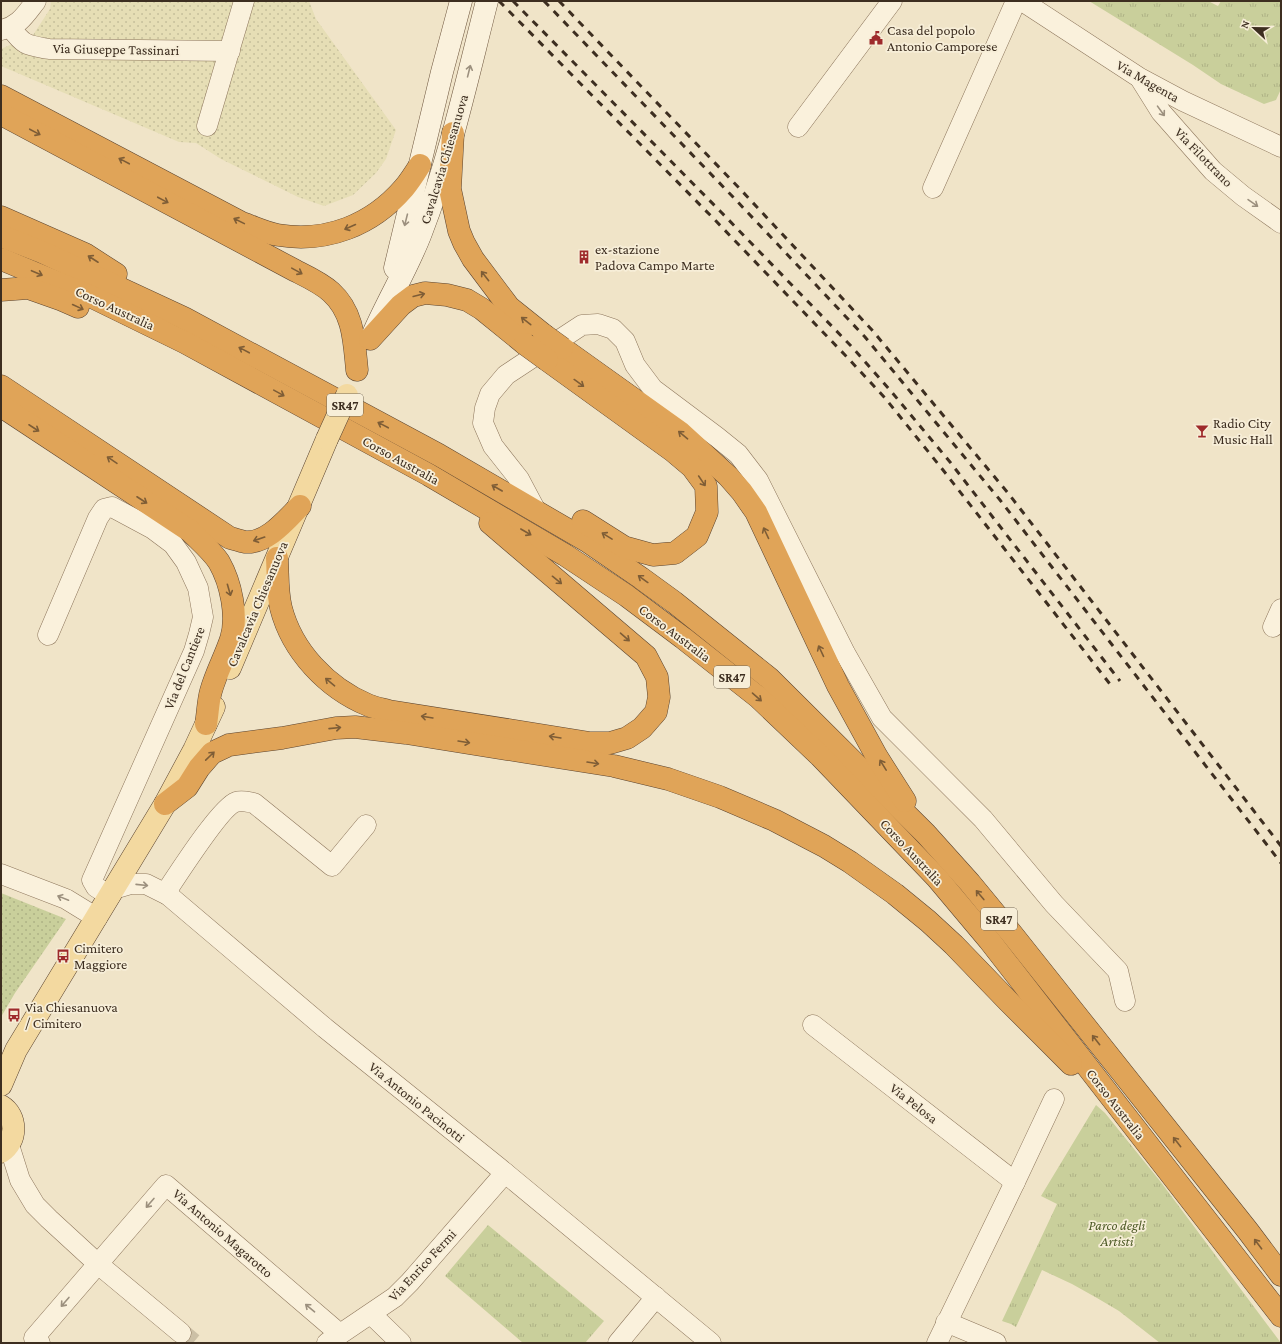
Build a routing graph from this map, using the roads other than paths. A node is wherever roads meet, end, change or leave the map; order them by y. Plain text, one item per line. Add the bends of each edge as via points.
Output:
1 (36, 1) edge
2 (244, 1) edge
3 (462, 1) edge
4 (487, 1) edge
5 (892, 1) edge
6 (1016, 1) edge
7 (1022, 1) edge
8 (6, 29) edge
9 (230, 51) junction
10 (1140, 78) junction
11 (1, 96) edge
12 (1, 114) edge
13 (207, 126) dead end
14 (798, 127) dead end
15 (455, 128) junction
16 (1281, 147) edge
17 (420, 165) junction
18 (933, 188) dead end
19 (1, 217) edge
20 (1281, 223) edge
21 (1, 236) edge
22 (1, 258) edge
23 (1, 290) edge
24 (383, 312) junction
25 (184, 318) junction
26 (370, 339) junction
27 (534, 339) junction
28 (555, 354) junction
29 (357, 370) junction
30 (261, 382) junction
31 (1, 386) edge
32 (1, 406) edge
33 (429, 475) junction
34 (300, 506) junction
35 (536, 511) junction
36 (277, 558) junction
37 (48, 635) dead end
38 (206, 724) junction
39 (165, 804) junction
40 (366, 824) dead end
41 (926, 834) junction
42 (1, 874) edge
43 (112, 892) junction
44 (168, 895) junction
45 (97, 918) junction
46 (1125, 1001) dead end
47 (813, 1025) dead end
48 (1, 1085) edge
49 (1054, 1099) dead end
50 (1, 1106) edge
51 (1136, 1129) junction
52 (5, 1149) edge
53 (1, 1165) edge
54 (505, 1173) junction
55 (20, 1180) junction
56 (1015, 1182) junction
57 (98, 1264) junction
58 (1281, 1275) edge
59 (656, 1297) junction
60 (371, 1314) junction
61 (1281, 1316) edge
62 (946, 1322) junction
63 (181, 1333) tunnel mouth
64 (332, 1339) edge
65 (40, 1343) edge
66 (401, 1343) edge
67 (618, 1343) edge
68 (711, 1343) edge
69 (937, 1343) edge
70 (996, 1343) edge

1 - 8 street, Via Giuseppe Tassinari via 24,16
2 - 9 street
3 - 17 main road, Cavalcavia Chiesanuova
15 -> 4 main road, Cavalcavia Chiesanuova
5 - 14 street
6 - 18 street
7 - 10 street, Via Magenta
8 - 9 street, Via Giuseppe Tassinari via 30,45 49,49
9 - 13 street
10 - 16 street, Via Magenta via 1183,102
10 -> 20 street, Via Filottrano via 1161,112 1214,171
17 -> 11 highway via 404,188 383,208 350,228 320,236 276,235 242,223
12 -> 29 highway via 296,270 331,292 345,309 352,328
15 - 24 main road, Cavalcavia Chiesanuova via 421,234
27 -> 15 highway via 473,260 459,231 450,189
17 -> 24 main road, Cavalcavia Chiesanuova
25 -> 19 highway via 86,254
21 - 25 highway, Corso Australia / SR47 via 42,252
22 -> 30 highway, Corso Australia / SR47 via 101,301
23 -> 30 highway via 28,288 62,300 181,355
24 - 26 main road, Cavalcavia Chiesanuova
35 -> 25 highway, Corso Australia / SR47 via 438,454
26 -> 27 highway via 401,305 413,296 425,293 467,300
26 - 29 main road, Cavalcavia Chiesanuova
27 - 28 highway, bridge
28 -> 35 highway via 692,467 706,486 707,512 697,536 675,553 653,555 624,547 582,520
41 -> 28 highway via 877,757 838,686 756,512 742,492 681,433
29 - 34 main road, Cavalcavia Chiesanuova, bridge
30 -> 33 highway, Corso Australia / SR47
34 -> 31 highway via 262,539 247,542 230,538
32 -> 38 highway via 190,531 219,562 230,590 234,622 231,638 211,691
33 -> 36 highway via 646,656 657,677 659,697 656,712 642,728 627,738 610,743 590,743 369,706 330,683 310,664 297,646 281,606
33 -> 51 highway, Corso Australia / SR47 via 566,555 627,596 758,697 820,756 937,878 989,940
34 - 36 main road, Cavalcavia Chiesanuova
41 -> 35 highway, Corso Australia / SR47 via 769,678 641,578 587,541
35 - 46 street via 519,479 493,446 484,423 485,408 490,394 506,375 582,325 598,324 613,329 625,341 635,366 653,390 738,454 758,480 845,653 882,718 983,819 1054,904 1118,971
36 - 38 main road, Cavalcavia Chiesanuova
37 - 43 street, Via del Cantiere via 104,509 112,507 126,514 153,529 172,544 186,562 198,588 203,617 194,651 92,880 96,887
38 - 39 main road, Cavalcavia Chiesanuova
39 - 43 main road, Cavalcavia Chiesanuova
39 -> 51 highway via 187,787 212,753 229,744 355,727 614,766 668,779 720,796 824,846 895,894 954,946
40 - 44 street via 332,866 254,803 236,802 229,806 205,835 170,886
58 -> 41 highway, Corso Australia / SR47 via 1012,934
45 -> 42 street via 70,901
43 -> 44 street, Via Antonio Pacinotti via 131,884 146,884
43 - 45 main road, Cavalcavia Chiesanuova
44 - 54 street, Via Antonio Pacinotti via 325,1028
45 - 48 main road, Cavalcavia Chiesanuova via 16,1050
47 - 56 street, Via Pelosa
49 - 56 street
50 - 52 main road via 12,1121 13,1133
51 - 61 highway, Corso Australia / SR47
52 - 55 street
53 - 55 street
54 - 59 street, Via Antonio Pacinotti
54 - 60 street, Via Enrico Fermi via 410,1282 395,1297
55 - 57 street via 35,1205 48,1219
56 - 62 street
57 - 63 street
64 -> 57 street, Via Antonio Magarotto via 333,1328 166,1185
57 -> 65 street, Via Antonio Magarotto via 34,1338
59 - 67 street
59 - 68 street, Via Antonio Pacinotti
60 - 64 street, Via Enrico Fermi
60 - 66 street
62 - 69 street
62 - 70 street

